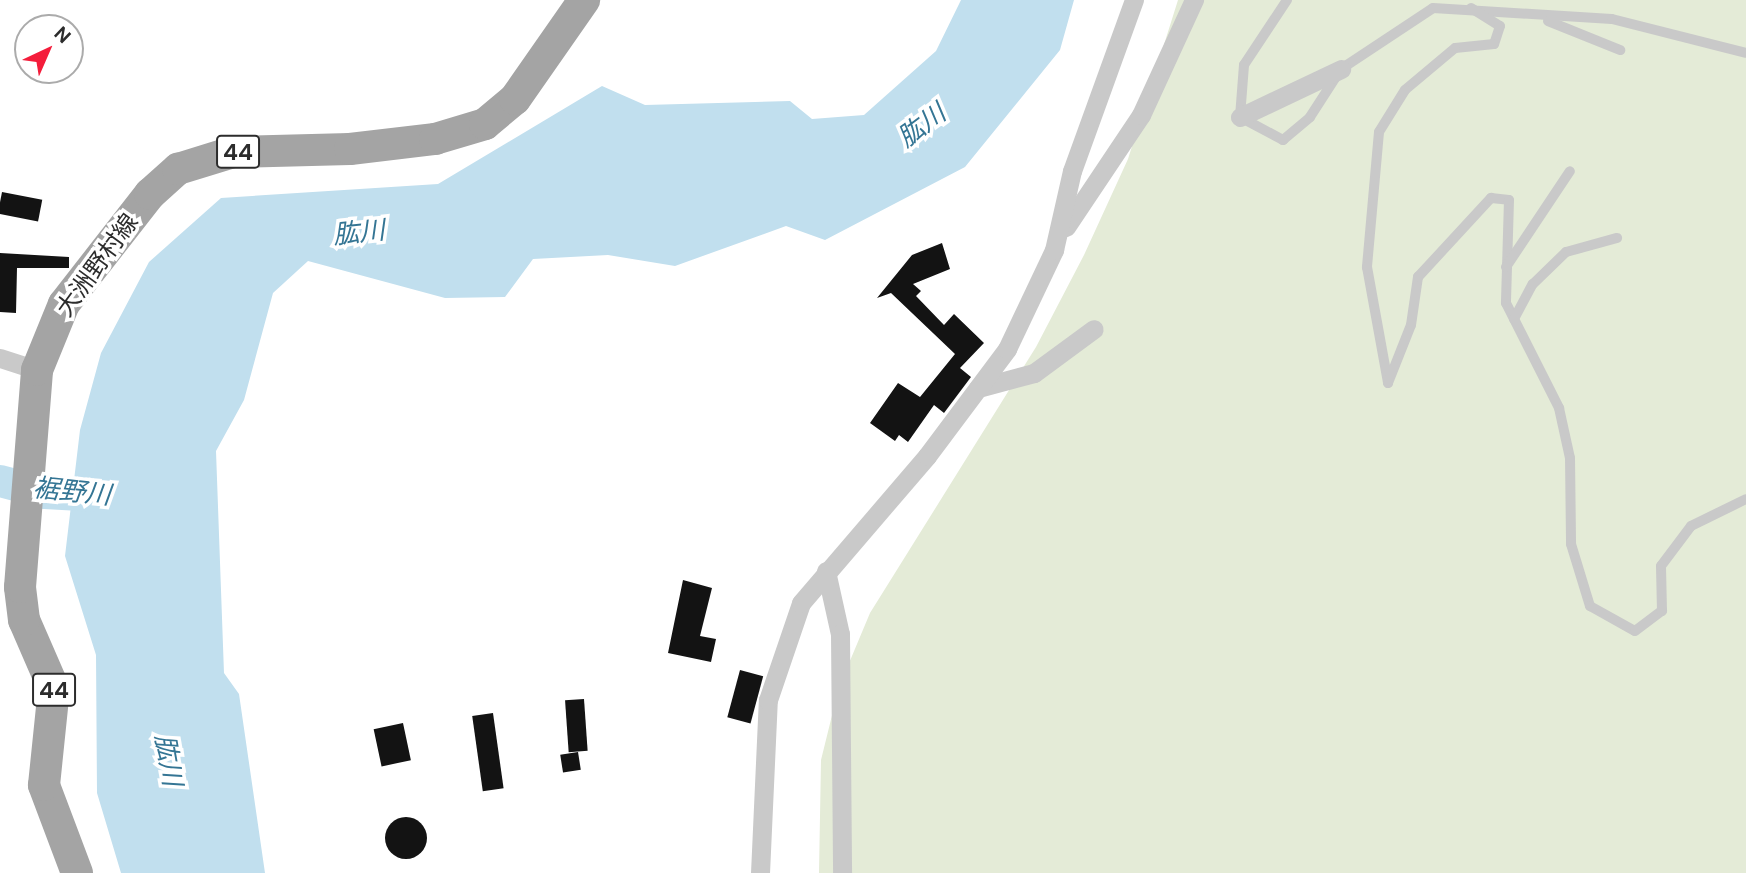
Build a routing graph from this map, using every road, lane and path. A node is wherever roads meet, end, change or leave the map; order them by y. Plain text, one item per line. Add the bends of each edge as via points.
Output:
1 (584, 0) edge
2 (1134, 0) edge
3 (1194, 0) edge
4 (1287, 0) edge
5 (1471, 8) junction
6 (1541, 19) junction
7 (1620, 50) dead end
8 (1746, 54) edge
9 (1342, 69) junction
10 (1240, 117) junction
11 (1570, 171) dead end
12 (1617, 238) dead end
13 (1054, 250) junction
14 (1506, 268) junction
15 (1514, 319) junction
16 (1094, 329) dead end
17 (0, 358) edge
18 (37, 370) junction
19 (978, 388) junction
20 (1746, 499) edge
21 (826, 571) junction
22 (78, 873) edge
23 (760, 873) edge
24 (842, 873) edge

1 - 18 main road, 大洲野村線 / 44 via 515,99 485,124 435,139 350,149 233,152 178,169 150,194 64,304
2 - 13 street via 1072,171
3 - 13 street via 1141,115
4 - 10 lane via 1244,65
5 - 6 lane
5 - 9 lane via 1433,8
5 - 14 lane via 1500,26 1494,44 1455,48 1405,90 1379,132 1367,267 1388,383 1411,324 1418,276 1492,198 1508,200
6 - 7 lane
6 - 8 lane via 1612,19
9 - 10 street
9 - 10 lane via 1310,117 1283,140
11 - 14 lane
12 - 15 lane via 1566,252 1533,284
13 - 19 street via 1007,349
14 - 15 lane via 1506,303
15 - 20 lane via 1559,408 1570,458 1571,544 1590,606 1635,631 1662,611 1661,566 1691,526
16 - 19 street via 1034,373
17 - 18 street
18 - 22 main road, 大洲野村線 / 44 via 23,506 24,620 54,689 44,785
19 - 21 street
21 - 23 street via 801,603 768,700
21 - 24 street via 840,634

